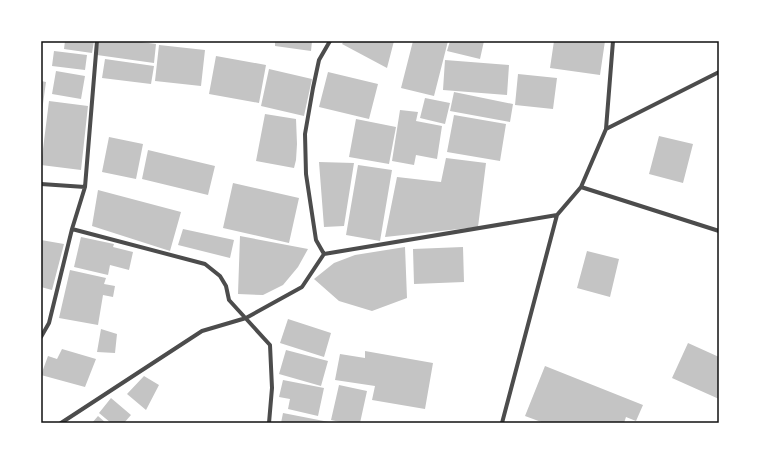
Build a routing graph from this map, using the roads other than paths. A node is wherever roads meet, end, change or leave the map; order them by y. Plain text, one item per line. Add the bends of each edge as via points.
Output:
1 (97, 41) edge
2 (330, 41) edge
3 (613, 41) edge
4 (719, 72) edge
5 (606, 129) junction
6 (41, 184) edge
7 (85, 187) junction
8 (581, 187) junction
9 (557, 215) junction
10 (72, 229) junction
11 (719, 231) edge
12 (324, 254) junction
13 (246, 318) junction
14 (41, 337) edge
15 (61, 423) edge
16 (269, 423) edge
17 (502, 423) edge

1 - 7 street
2 - 12 street via 319,60 305,134 306,174 316,240
3 - 5 street
4 - 5 street
5 - 8 street
6 - 7 street
7 - 10 street
8 - 9 street
8 - 11 street
9 - 12 street
9 - 17 street
10 - 13 street via 205,264 220,276 226,286 229,300
10 - 14 street via 49,323
12 - 13 street via 302,287
13 - 15 street via 202,331
13 - 16 street via 270,345 272,388

